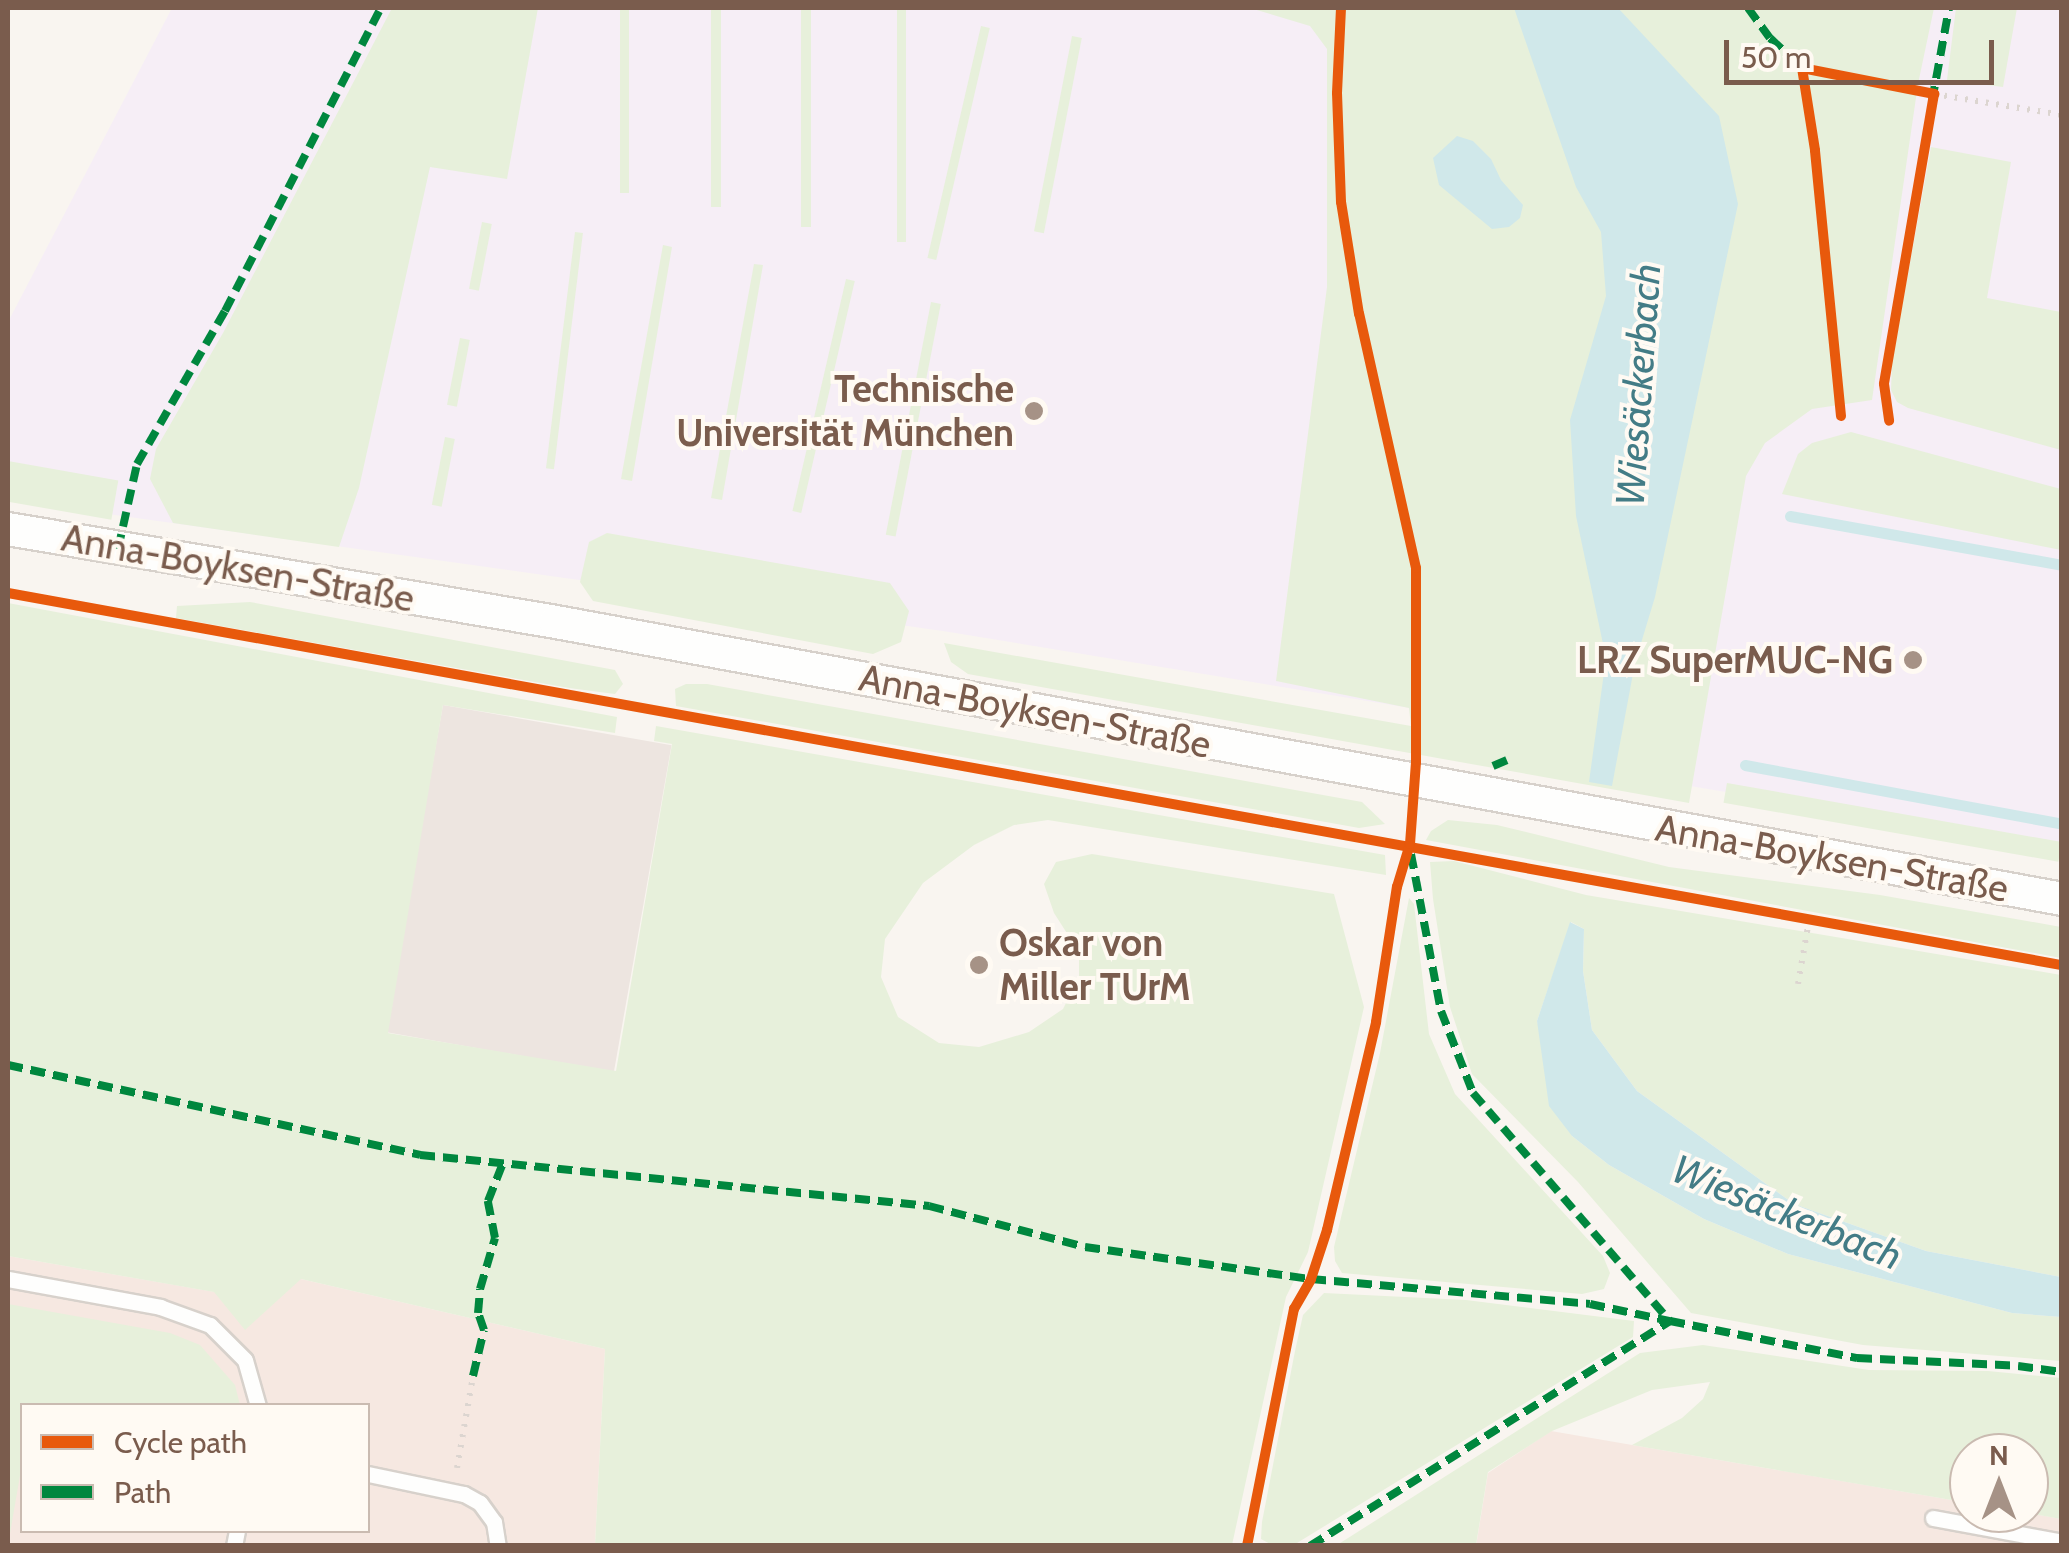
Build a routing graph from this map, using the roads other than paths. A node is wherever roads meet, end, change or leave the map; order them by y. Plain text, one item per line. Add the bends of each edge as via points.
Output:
1 (8, 529) edge
2 (2062, 900) edge
3 (8, 1279) edge
4 (257, 1403) edge
5 (370, 1474) edge
6 (1933, 1518) dead end
7 (2062, 1542) edge
8 (498, 1546) edge

1 - 2 street, Anna-Boyksen-Straße via 556,622
3 - 4 lane via 160,1307 210,1325 245,1360
5 - 8 lane via 454,1490 488,1512
6 - 7 lane

